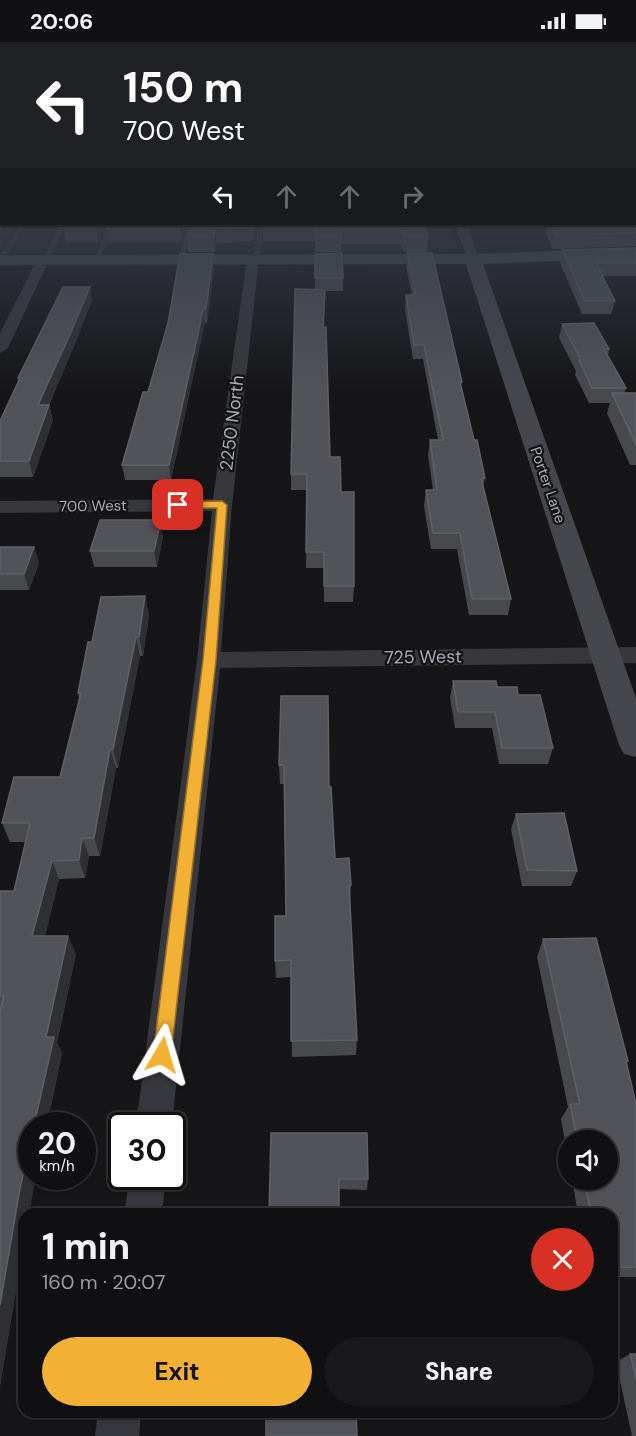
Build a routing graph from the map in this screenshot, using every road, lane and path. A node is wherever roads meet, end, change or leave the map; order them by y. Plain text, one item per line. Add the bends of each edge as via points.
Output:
1 (44, 260) edge
2 (255, 260) edge
3 (473, 260) edge
4 (0, 348) edge
5 (222, 505) junction
6 (0, 507) edge
7 (606, 655) junction
8 (636, 655) edge
9 (209, 660) junction
10 (636, 746) edge
11 (156, 1112) edge
12 (146, 1190) edge
13 (144, 1208) edge
14 (119, 1418) edge
15 (117, 1436) edge

1 - 4 street
2 - 5 street, 2250 North
3 - 7 street, Porter Lane
5 - 6 street, 700 West
5 - 9 street, 2250 North
7 - 8 street, 725 West
7 - 9 street, 725 West
7 - 10 street, Porter Lane
9 - 11 street, 2250 North
12 - 13 street
14 - 15 street

